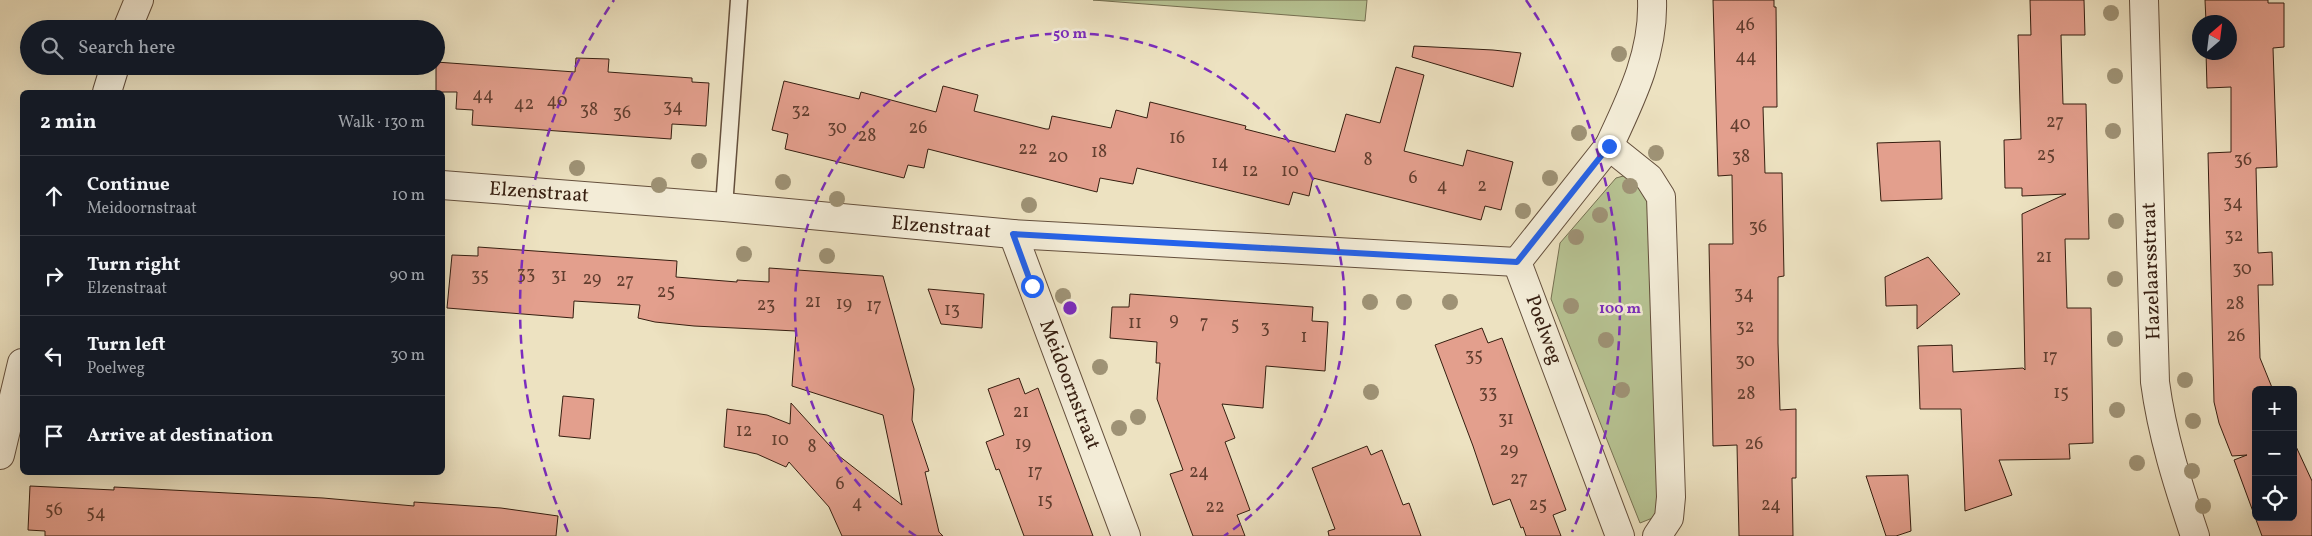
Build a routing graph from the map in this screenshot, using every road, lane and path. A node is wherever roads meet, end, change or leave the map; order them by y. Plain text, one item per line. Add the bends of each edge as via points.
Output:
1 (139, 0) edge
2 (739, 0) edge
3 (1652, 0) edge
4 (2144, 0) edge
5 (131, 20) edge
6 (112, 75) edge
7 (108, 90) edge
8 (1609, 146) junction
9 (445, 186) edge
10 (724, 208) junction
11 (1013, 234) junction
12 (1517, 262) junction
13 (20, 371) edge
14 (0, 456) edge
15 (1126, 536) edge
16 (1620, 536) edge
17 (1657, 536) edge
18 (2195, 536) edge

1 - 5 street
2 - 10 lane
3 - 8 street via 1649,49 1634,94
4 - 18 street, Hazelaarsstraat via 2155,382 2172,467
6 - 7 street
8 - 12 street
8 - 17 street via 1649,178 1661,197 1671,497 1668,518
9 - 10 street, Elzenstraat
10 - 11 street, Elzenstraat
11 - 12 street, Elzenstraat
11 - 15 street, Meidoornstraat
12 - 16 street, Poelweg
13 - 14 street

